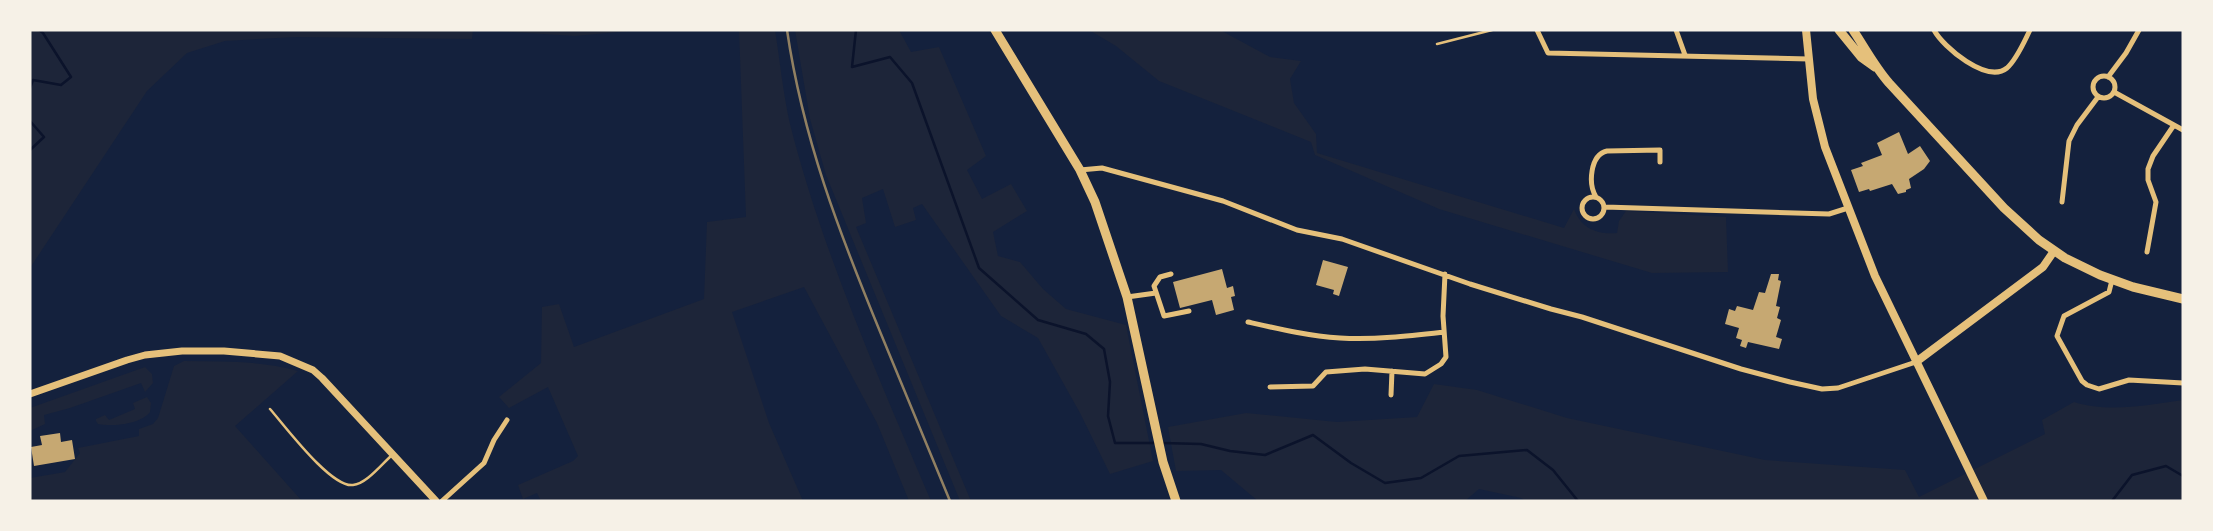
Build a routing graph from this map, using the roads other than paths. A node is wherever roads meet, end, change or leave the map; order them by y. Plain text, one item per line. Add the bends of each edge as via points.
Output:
1 (995, 30) edge
2 (1492, 30) edge
3 (1537, 30) edge
4 (1676, 30) edge
5 (1806, 30) edge
6 (1839, 30) edge
7 (1853, 30) edge
8 (1934, 30) edge
9 (2030, 30) edge
10 (2139, 30) edge
11 (1437, 44) dead end
12 (1685, 55) junction
13 (1809, 59) junction
14 (1876, 68) junction
15 (2109, 77) junction
16 (2114, 92) junction
17 (2098, 97) junction
18 (2174, 125) junction
19 (2183, 130) edge
20 (1660, 162) dead end
21 (1080, 170) junction
22 (1596, 197) junction
23 (2062, 202) dead end
24 (1605, 207) junction
25 (1848, 208) junction
26 (2054, 251) junction
27 (2147, 252) dead end
28 (1171, 274) dead end
29 (1445, 274) junction
30 (2112, 280) junction
31 (1156, 293) junction
32 (1127, 297) junction
33 (2183, 299) edge
34 (1189, 311) dead end
35 (1248, 322) dead end
36 (1444, 332) junction
37 (1916, 362) junction
38 (1392, 371) junction
39 (2183, 383) edge
40 (1270, 387) dead end
41 (30, 394) edge
42 (1391, 395) dead end
43 (270, 409) dead end
44 (507, 420) dead end
45 (393, 454) junction
46 (436, 501) edge
47 (443, 501) edge
48 (1176, 501) edge
49 (1984, 501) edge

1 - 21 main road
2 - 11 lane
3 - 12 street via 1548,52
4 - 12 street
5 - 13 main road
6 - 14 main road via 1860,57
7 - 14 main road
8 - 9 street via 1960,57 1997,72 2012,62
10 - 15 street
12 - 13 street
13 - 25 main road via 1815,111
14 - 26 main road via 2004,208
15 - 16 street via 2115,83
15 - 17 street via 2095,81
16 - 17 street via 2107,98
16 - 18 street
17 - 23 street via 2069,141
18 - 19 street
18 - 27 street via 2148,169 2156,202
20 - 22 street via 1660,150 1600,152 1592,170
21 - 29 street via 1102,168 1223,201 1297,230 1342,239
21 - 32 main road
22 - 24 street
22 - 24 street via 1584,201 1584,215 1598,219
24 - 25 street via 1829,214
25 - 37 main road
26 - 30 main road
26 - 37 main road via 2043,267
28 - 31 street via 1156,282
29 - 36 street
29 - 37 street via 1741,369 1822,388 1838,388
30 - 33 main road
30 - 39 street via 2109,292 2061,320 2057,335 2083,383 2096,389 2129,380
31 - 32 street
31 - 34 street via 1164,316
32 - 48 main road via 1163,462
35 - 36 street via 1341,338
36 - 38 street via 1446,357 1441,364 1424,374
37 - 49 main road
38 - 40 street via 1326,372 1313,386
38 - 42 street
41 - 45 street via 145,355 224,351 281,356 313,370
43 - 45 lane via 329,476 342,484 362,482
44 - 47 street via 484,463
45 - 46 street

